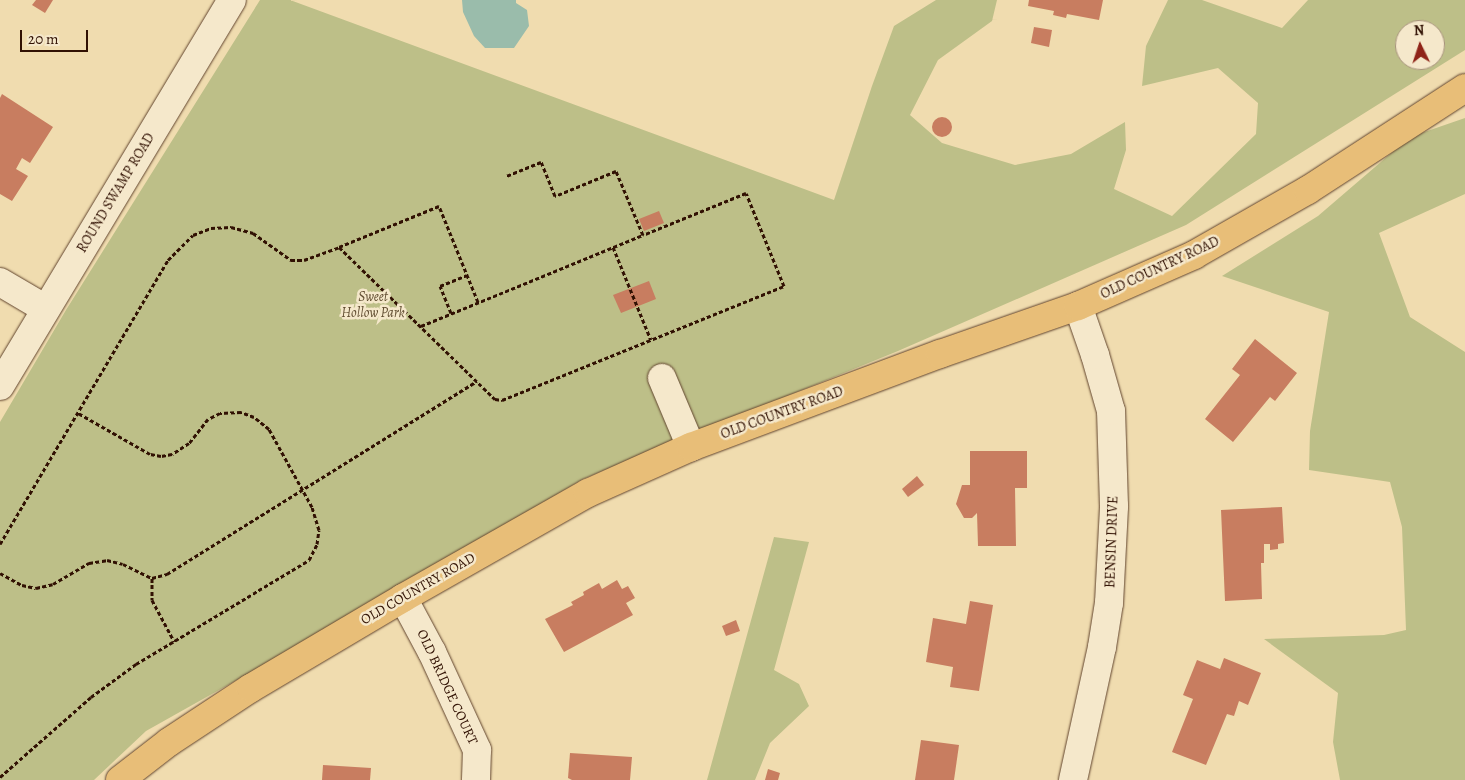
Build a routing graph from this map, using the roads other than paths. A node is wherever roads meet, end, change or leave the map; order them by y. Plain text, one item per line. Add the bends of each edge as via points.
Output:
1 (232, 0) edge
2 (1465, 88) edge
3 (0, 282) edge
4 (1078, 306) junction
5 (46, 309) junction
6 (662, 378) dead end
7 (0, 386) edge
8 (691, 447) junction
9 (403, 598) junction
10 (120, 780) edge
11 (476, 780) edge
12 (1072, 780) edge

1 - 5 street, ROUND SWAMP ROAD
2 - 4 main road, OLD COUNTRY ROAD via 1308,190 1194,255
3 - 5 street
4 - 8 main road, OLD COUNTRY ROAD
4 - 12 street, BENSIN DRIVE via 1111,411 1114,506 1109,603
5 - 7 street, ROUND SWAMP ROAD
6 - 8 street
8 - 9 main road, OLD COUNTRY ROAD via 588,493
9 - 10 main road, OLD COUNTRY ROAD via 251,688 169,742
9 - 11 street, OLD BRIDGE COURT via 477,750

